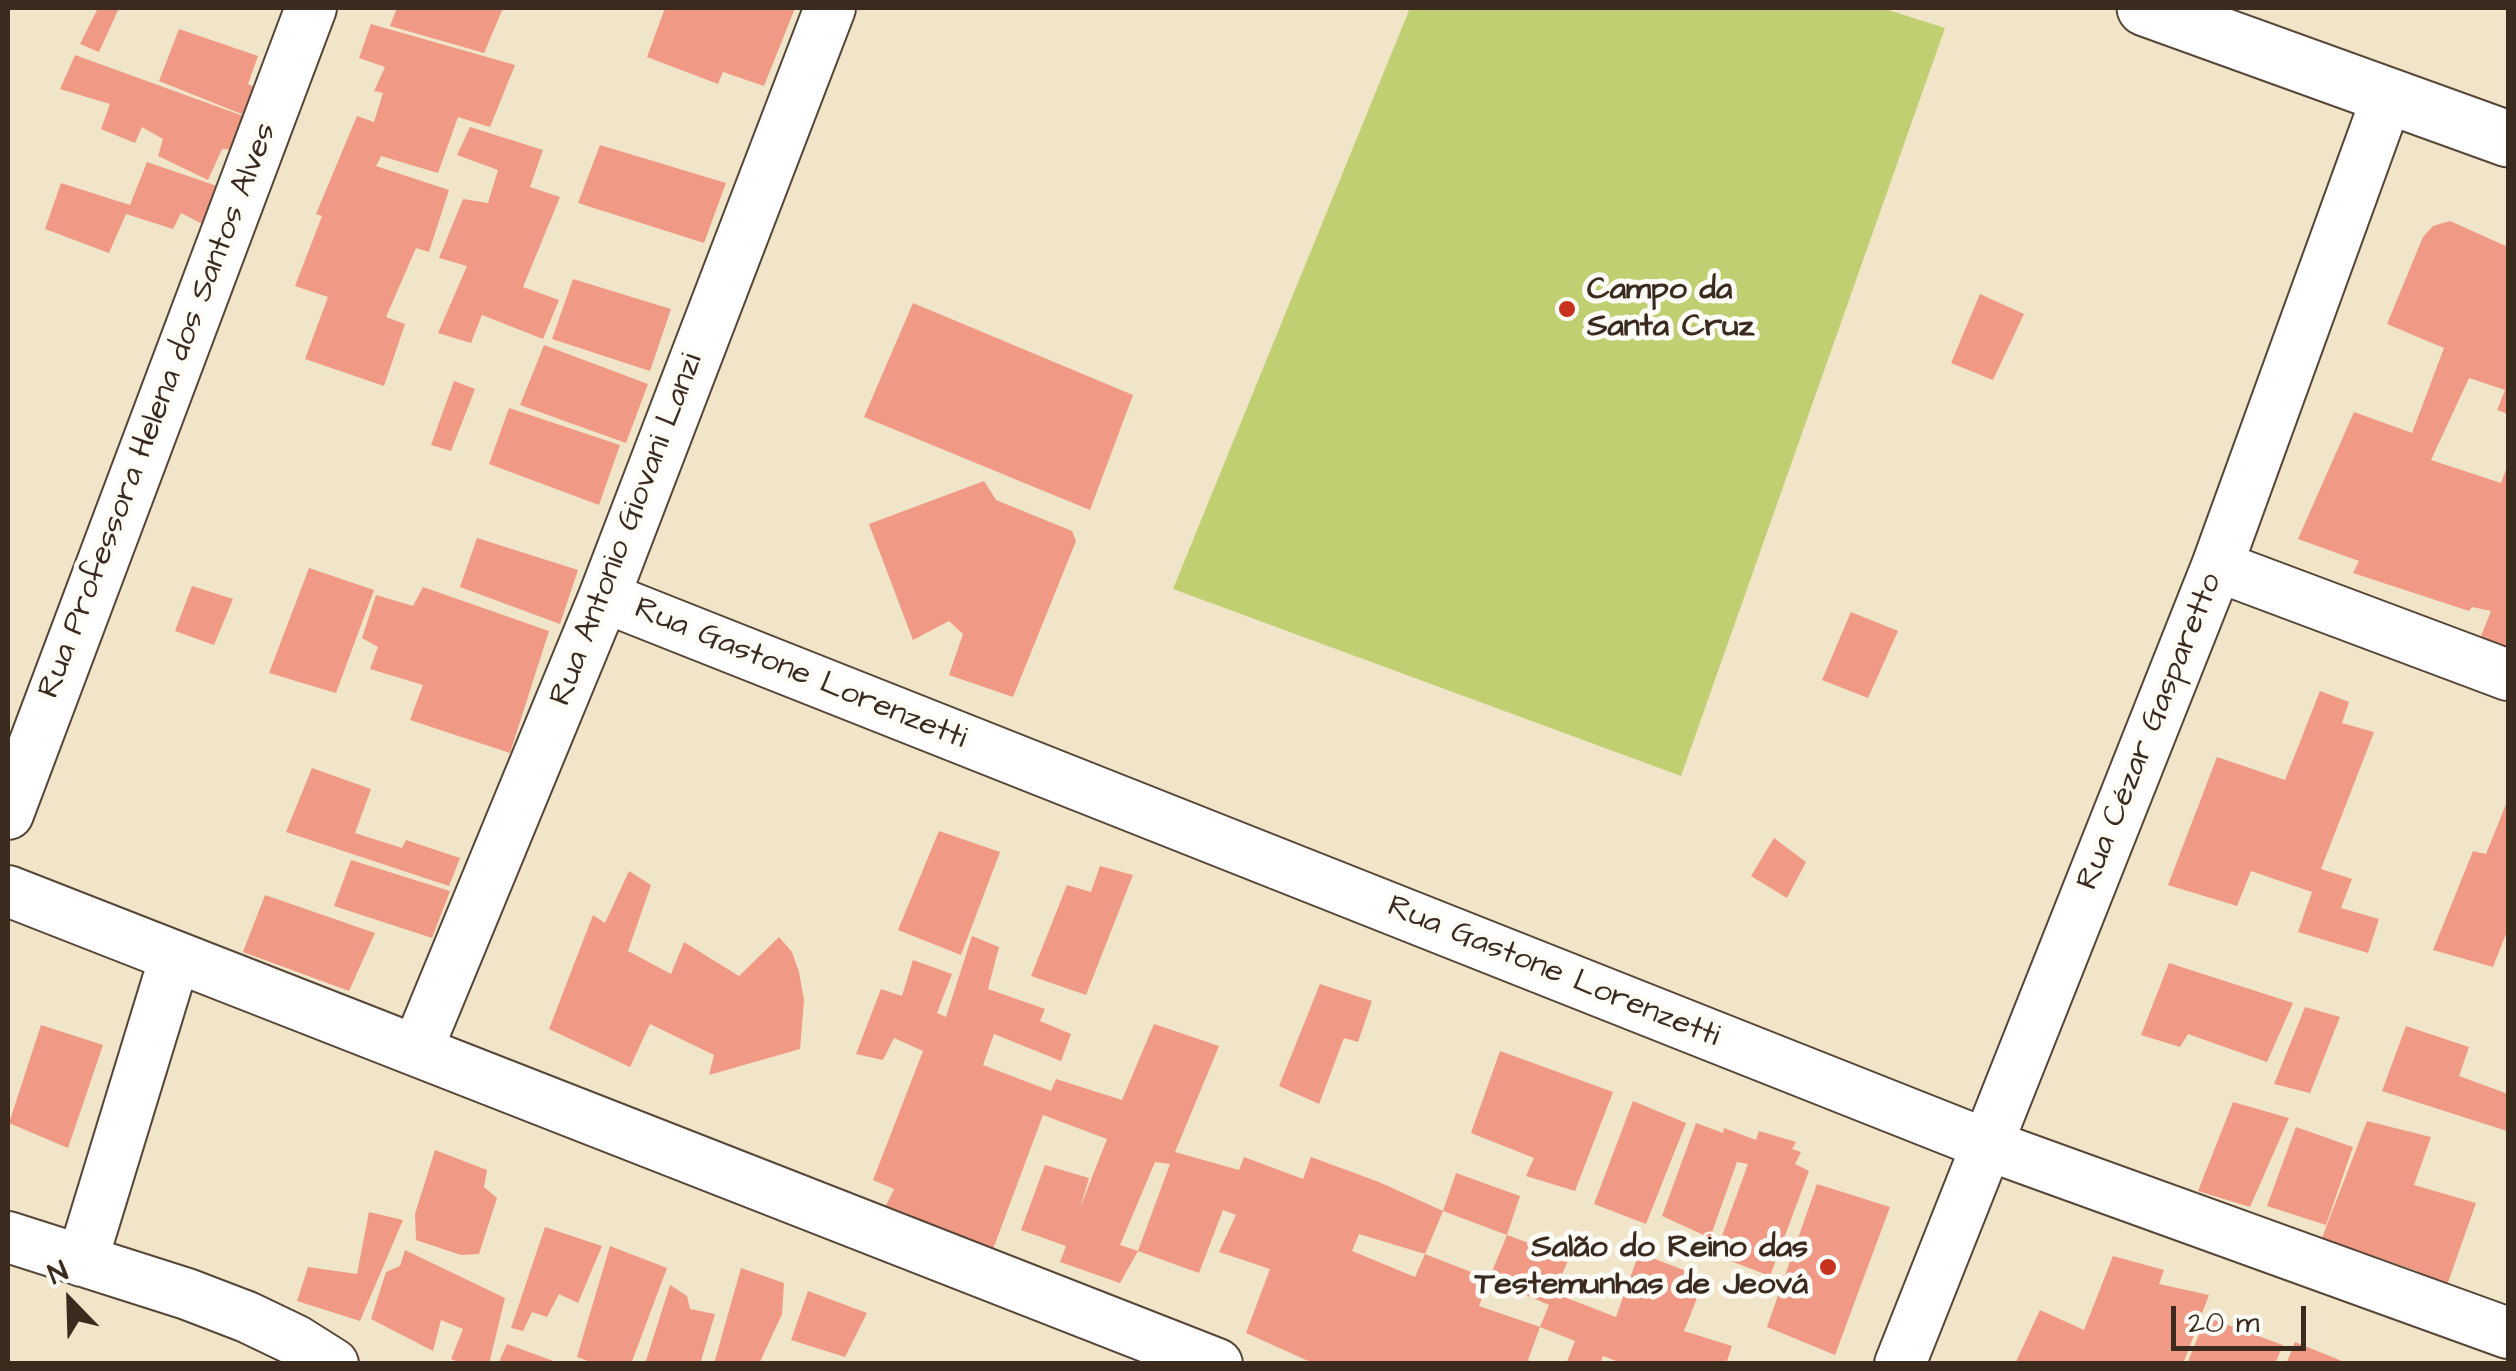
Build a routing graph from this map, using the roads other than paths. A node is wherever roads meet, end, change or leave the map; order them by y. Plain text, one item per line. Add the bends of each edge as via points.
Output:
1 (311, 8) edge
2 (830, 8) edge
3 (2146, 8) edge
4 (2388, 96) junction
5 (2508, 139) edge
6 (2217, 566) junction
7 (604, 597) junction
8 (2508, 675) edge
9 (8, 814) edge
10 (8, 892) edge
11 (175, 957) junction
12 (416, 1050) junction
13 (1988, 1145) junction
14 (8, 1237) edge
15 (82, 1260) junction
16 (2508, 1333) edge
17 (333, 1364) edge
18 (1217, 1364) edge
19 (1900, 1364) edge

1 - 9 street, Rua Professora Helena dos Santos Alves
2 - 7 street, Rua Antonio Giovani Lanzi
3 - 4 street
4 - 5 street
4 - 6 street, Rua Cézar Gasparetto
6 - 8 street
6 - 13 street, Rua Cézar Gasparetto
7 - 12 street, Rua Antonio Giovani Lanzi
7 - 13 street, Rua Gastone Lorenzetti
10 - 11 street
11 - 12 street
11 - 15 street
12 - 18 street
13 - 16 street, Rua Gastone Lorenzetti
13 - 19 street, Rua Cézar Gasparetto
14 - 15 street
15 - 17 street via 247,1317

